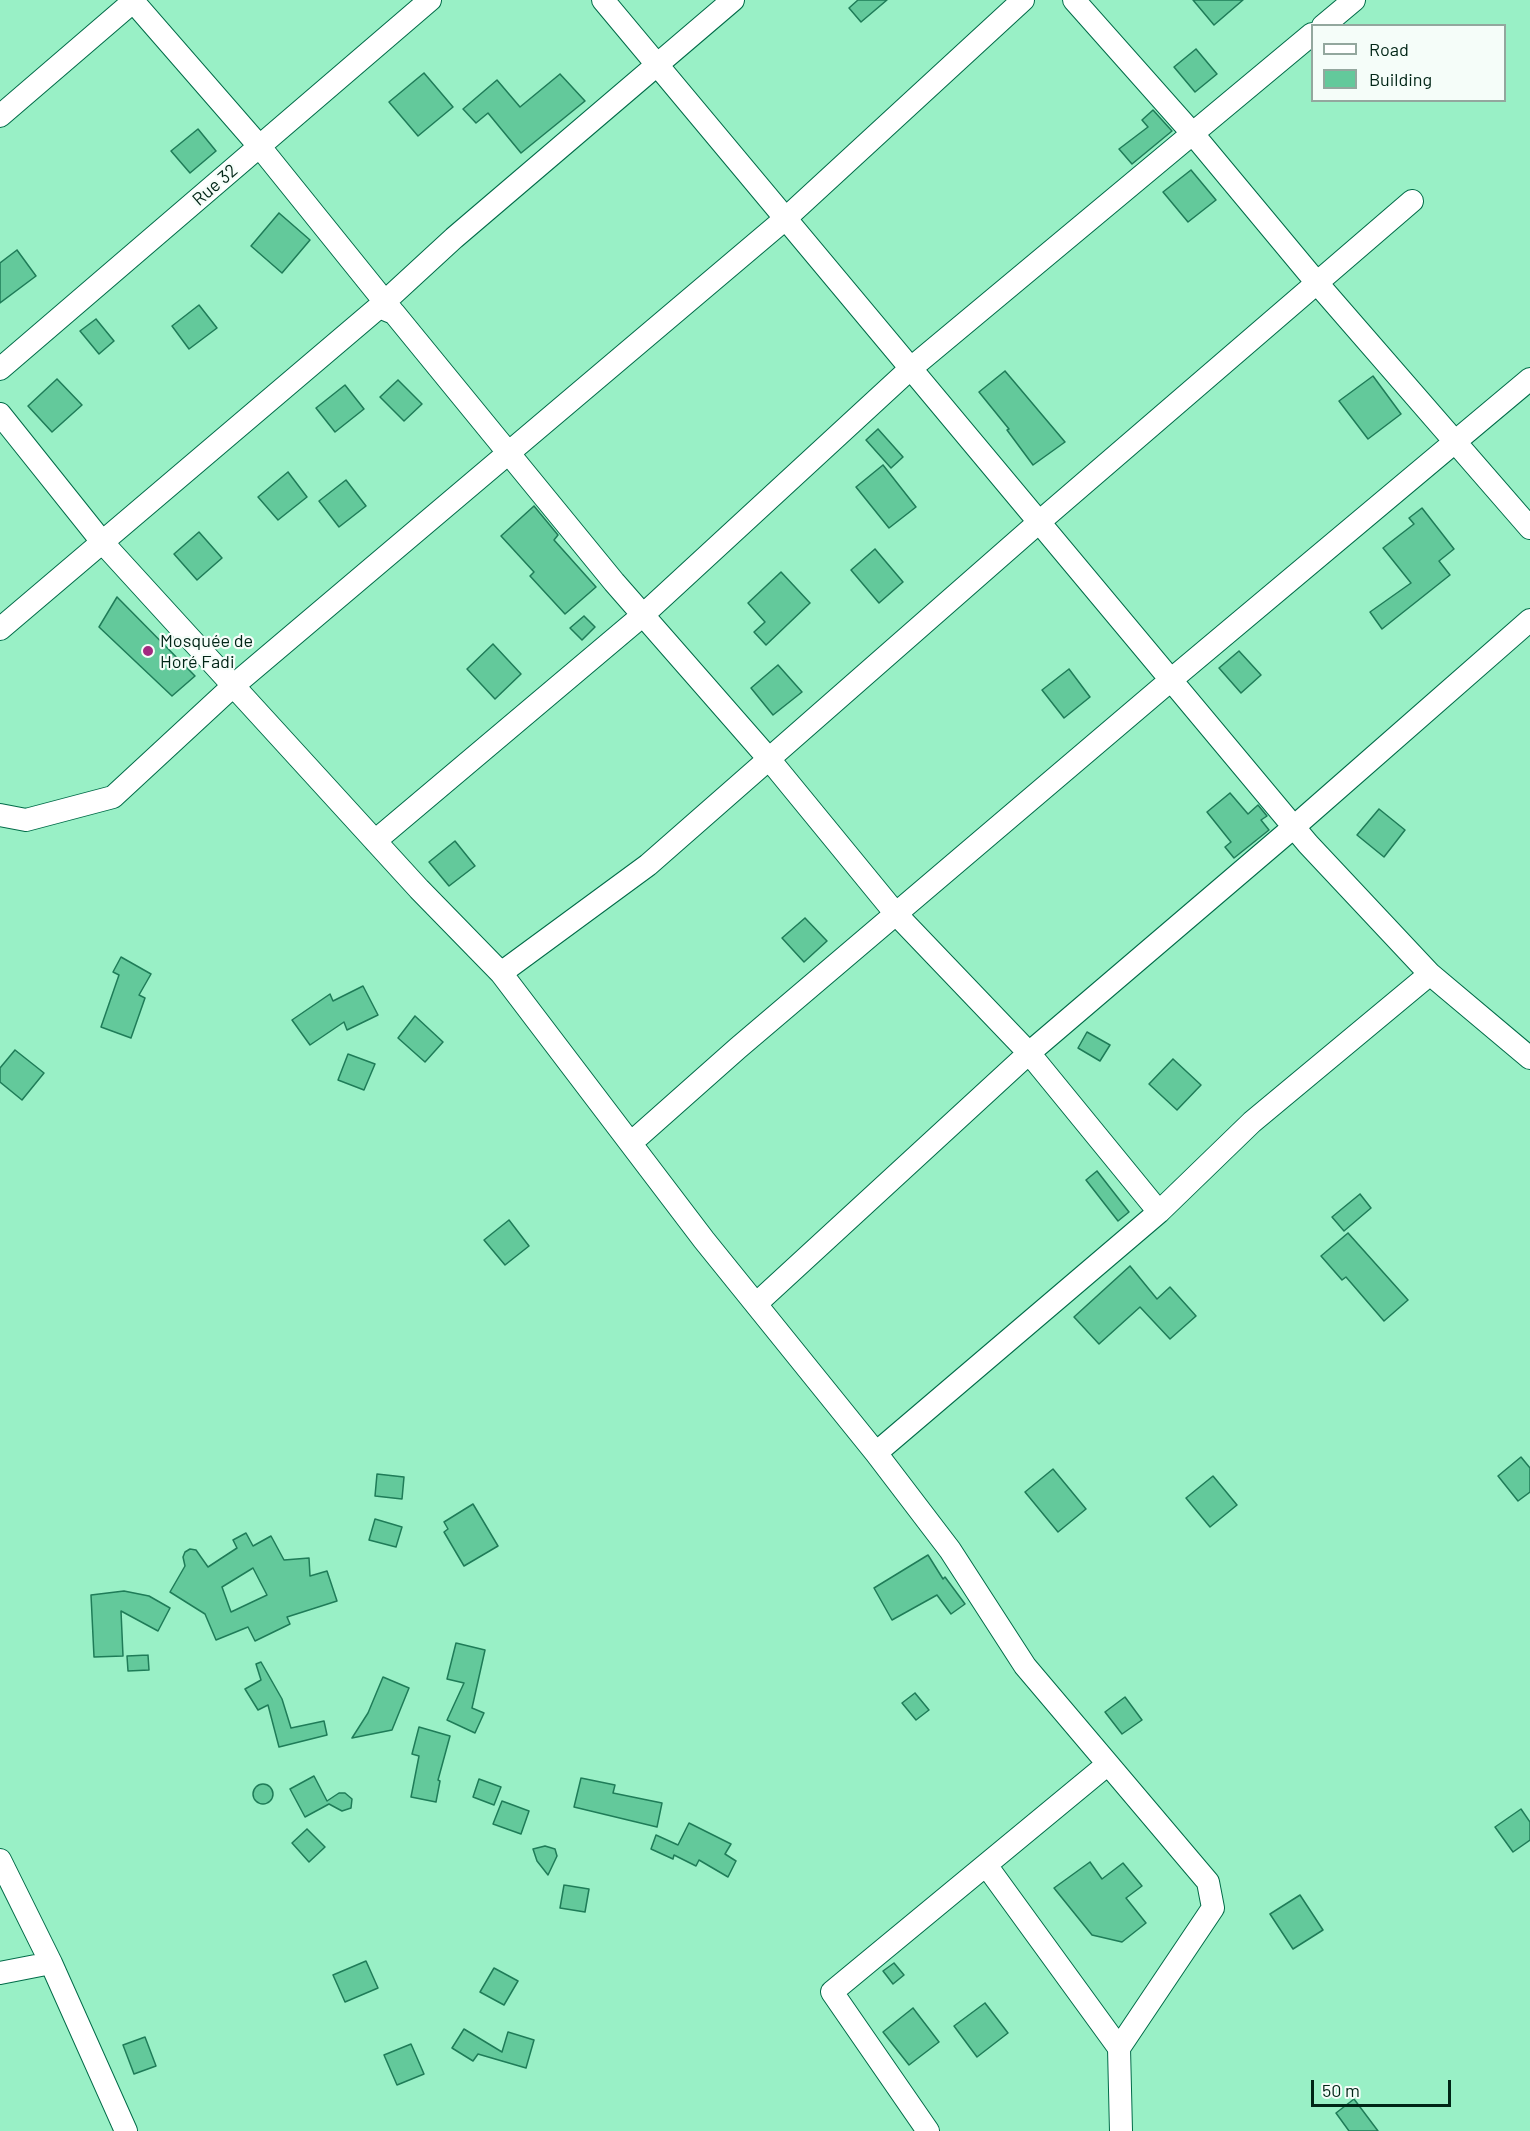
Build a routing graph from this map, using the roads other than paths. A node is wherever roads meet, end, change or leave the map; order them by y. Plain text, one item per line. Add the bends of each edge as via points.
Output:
1 (430, 0) edge
2 (603, 0) edge
3 (733, 0) edge
4 (1023, 0) edge
5 (1074, 0) edge
6 (1354, 0) edge
7 (133, 1) edge
8 (1325, 24) edge
9 (1311, 35) edge
10 (657, 65) junction
11 (0, 116) edge
12 (1193, 134) junction
13 (260, 147) junction
14 (1412, 201) dead end
15 (785, 219) junction
16 (1317, 283) junction
17 (386, 308) junction
18 (0, 369) edge
19 (910, 369) junction
20 (1530, 379) edge
21 (0, 414) edge
22 (1454, 444) junction
23 (508, 454) junction
24 (1038, 522) junction
25 (1530, 528) edge
26 (103, 543) junction
27 (643, 615) junction
28 (1530, 620) edge
29 (0, 629) edge
30 (1172, 679) junction
31 (233, 686) junction
32 (769, 759) junction
33 (0, 815) edge
34 (1294, 826) junction
35 (375, 841) junction
36 (896, 914) junction
37 (501, 974) junction
38 (1430, 974) junction
39 (1029, 1053) junction
40 (1530, 1058) edge
41 (632, 1142) junction
42 (1159, 1212) junction
43 (756, 1304) junction
44 (876, 1453) junction
45 (1108, 1764) junction
46 (0, 1860) edge
47 (986, 1865) junction
48 (51, 1963) junction
49 (0, 1973) edge
50 (1119, 2048) junction
51 (126, 2131) edge
52 (928, 2131) edge
53 (1121, 2131) edge

1 - 13 street, Rue 32
2 - 10 street
3 - 10 street
4 - 15 street
5 - 12 street
6 - 8 street
7 - 11 street
7 - 13 street
9 - 12 street
10 - 15 street
10 - 17 street via 454,238
12 - 16 street
12 - 19 street
13 - 17 street
13 - 18 street, Rue 32
14 - 16 street
15 - 19 street
15 - 23 street
16 - 22 street
16 - 24 street
17 - 23 street
17 - 26 street
19 - 24 street
19 - 27 street
20 - 22 street
21 - 26 street
22 - 25 street
22 - 30 street
23 - 27 street
23 - 31 street
24 - 30 street
24 - 32 street
26 - 29 street
26 - 31 street
27 - 32 street
27 - 35 street
28 - 34 street
30 - 34 street
30 - 36 street
31 - 33 street via 113,797 26,820
31 - 35 street
32 - 36 street
32 - 37 street via 648,866
34 - 38 street
34 - 39 street
35 - 37 street
36 - 39 street
36 - 41 street
37 - 41 street
38 - 40 street
38 - 42 street via 1252,1122
39 - 42 street
39 - 43 street
41 - 43 street
42 - 44 street
43 - 44 street
44 - 45 street via 950,1550 1025,1666
45 - 47 street
45 - 50 street via 1208,1882 1213,1908
46 - 48 street
47 - 50 street
47 - 52 street via 832,1992
48 - 49 street
48 - 51 street
50 - 53 street

